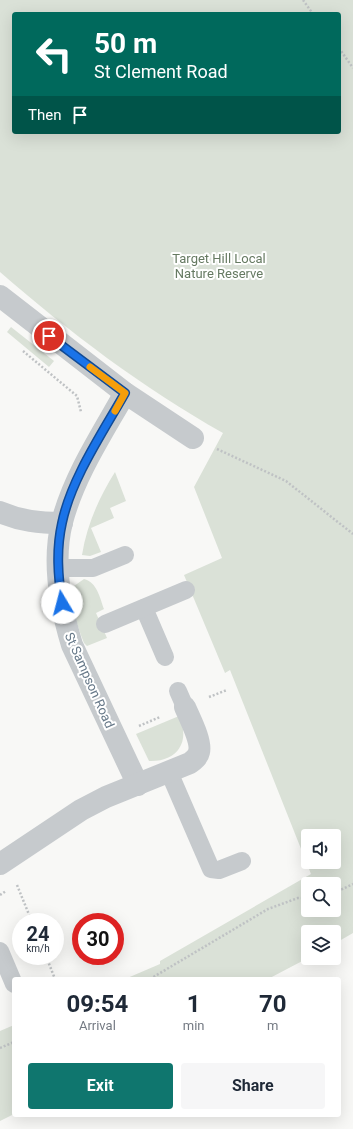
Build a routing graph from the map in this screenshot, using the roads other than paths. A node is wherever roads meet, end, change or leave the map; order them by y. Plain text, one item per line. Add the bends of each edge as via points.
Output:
1 (0, 296) edge
2 (125, 393) junction
3 (193, 438) road end
4 (0, 512) edge
5 (62, 522) junction
6 (125, 555) dead end
7 (58, 568) junction
8 (186, 590) dead end
9 (144, 608) junction
10 (106, 624) dead end
11 (165, 657) dead end
12 (182, 699) dead end
13 (169, 772) junction
14 (138, 785) junction
15 (242, 861) dead end
16 (0, 864) edge
17 (0, 951) edge
18 (12, 979) edge

1 - 2 street
2 - 3 street
2 - 5 street, St Sampson Road via 79,477
4 - 5 street via 18,520 39,523
5 - 7 street, St Sampson Road
6 - 7 lane via 93,568
7 - 14 street, St Sampson Road via 62,603 72,645
8 - 9 lane
9 - 10 lane
9 - 11 lane
12 - 13 street via 200,750 190,764
13 - 14 street
13 - 15 lane via 211,869 219,870
14 - 16 street via 81,810
17 - 18 lane

